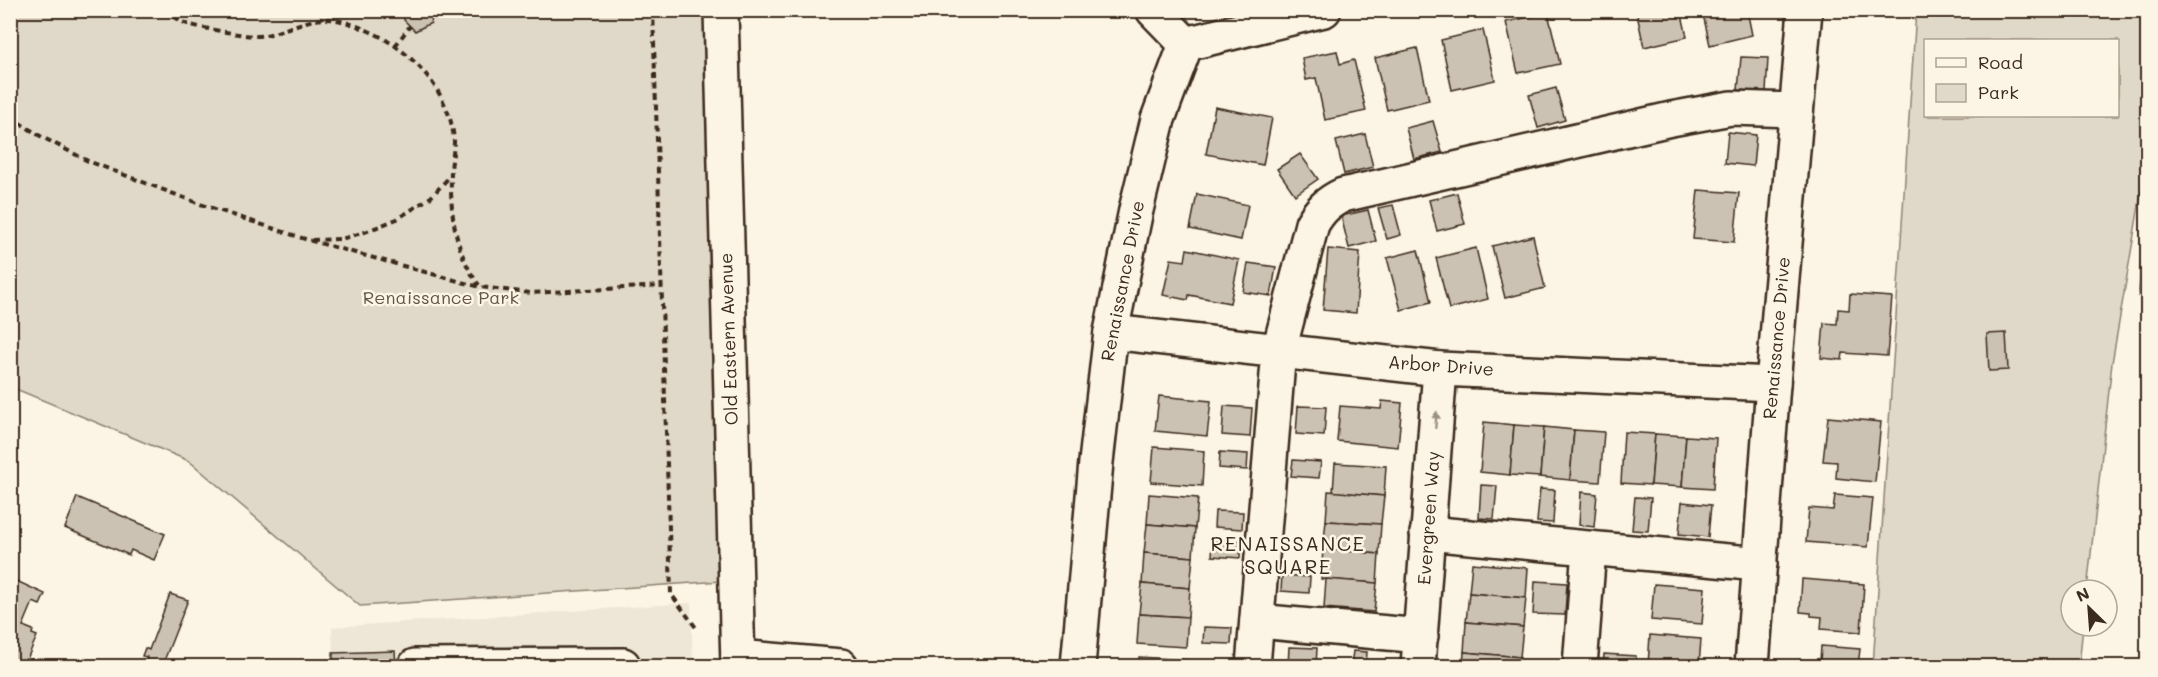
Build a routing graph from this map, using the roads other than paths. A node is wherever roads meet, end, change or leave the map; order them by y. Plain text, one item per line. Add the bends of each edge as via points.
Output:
1 (720, 10) edge
2 (1153, 10) edge
3 (1324, 10) edge
4 (1805, 10) edge
5 (1186, 44) junction
6 (1796, 110) junction
7 (1111, 332) junction
8 (1279, 350) junction
9 (1440, 369) junction
10 (1773, 384) junction
11 (1427, 533) junction
12 (1589, 549) junction
13 (1760, 564) junction
14 (1257, 621) junction
15 (1420, 651) edge
16 (738, 662) edge
17 (623, 665) edge
18 (415, 666) edge
19 (841, 666) edge
20 (1078, 666) edge
21 (1253, 666) edge
22 (1580, 666) edge
23 (1752, 666) edge

1 - 16 street, Old Eastern Avenue
2 - 5 street
3 - 5 street
4 - 6 street, Renaissance Drive
5 - 7 street, Renaissance Drive via 1158,119
6 - 8 street via 1731,108 1671,119 1330,201 1312,225
6 - 10 street, Renaissance Drive
7 - 8 street, Arbor Drive
7 - 20 street, Renaissance Drive
8 - 9 street, Arbor Drive
8 - 14 street
9 - 10 street, Arbor Drive
11 -> 9 street, Evergreen Way
10 - 13 street, Renaissance Drive
11 - 12 street
11 - 15 street, Evergreen Way
12 - 13 street
12 - 22 street
13 - 23 street, Renaissance Drive
14 - 15 street
14 - 21 street
16 - 19 street
17 - 18 street

